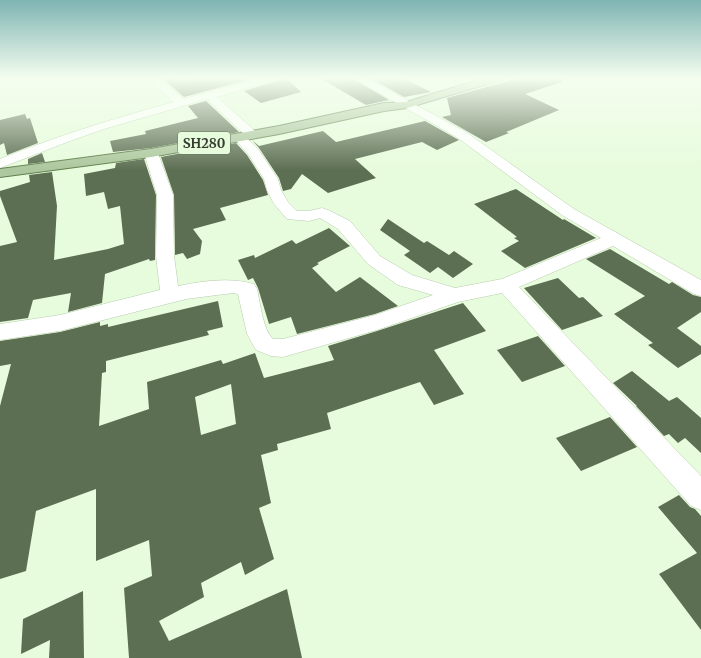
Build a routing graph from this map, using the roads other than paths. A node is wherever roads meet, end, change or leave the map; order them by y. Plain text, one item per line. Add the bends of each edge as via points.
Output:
1 (163, 109) edge
2 (221, 109) edge
3 (376, 109) edge
4 (414, 109) edge
5 (245, 135) junction
6 (151, 153) junction
7 (0, 164) edge
8 (0, 173) edge
9 (614, 239) junction
10 (506, 285) junction
11 (701, 289) edge
12 (170, 295) junction
13 (455, 295) junction
14 (0, 332) edge
15 (701, 496) edge

1 - 7 street via 70,136
2 - 5 street
3 - 5 main road, SH280
4 - 9 street via 462,136 568,212
5 - 6 main road, SH280
5 - 13 street via 271,179 282,204 293,216 322,213 344,225 374,260 405,280
6 - 8 main road, SH280
6 - 12 street via 165,195 165,256
9 - 10 street
9 - 11 street
10 - 13 street
10 - 15 street
12 - 13 street via 216,287 242,286 247,289 259,336 264,344 275,348 377,322
12 - 14 street via 58,323

